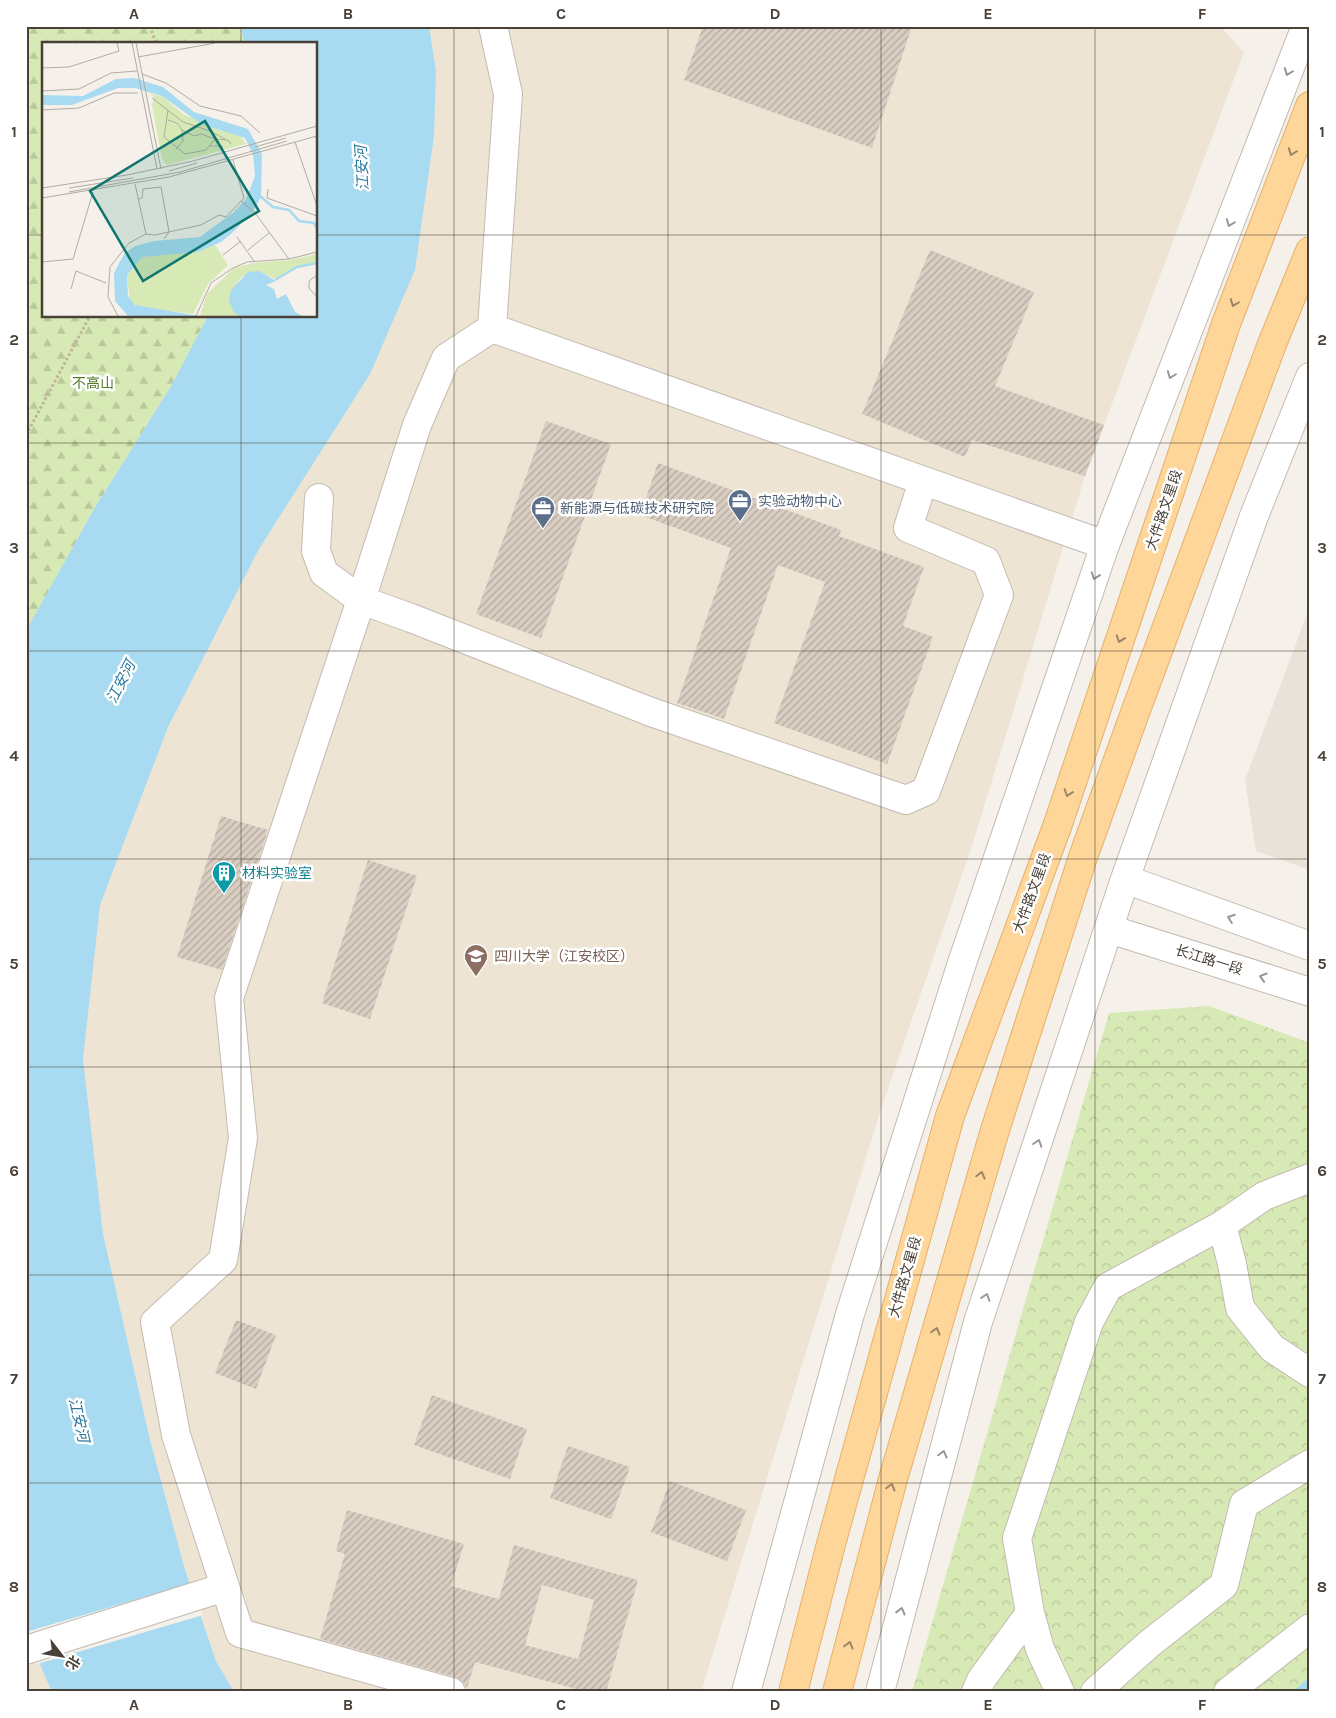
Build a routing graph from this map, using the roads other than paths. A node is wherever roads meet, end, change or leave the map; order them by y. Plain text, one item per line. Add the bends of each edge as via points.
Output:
1 (493, 26) edge
2 (1306, 26) edge
3 (1310, 106) edge
4 (1310, 251) edge
5 (492, 328) junction
6 (1310, 377) edge
7 (923, 481) junction
8 (319, 498) dead end
9 (1105, 545) junction
10 (361, 600) junction
11 (1125, 880) junction
12 (1109, 928) junction
13 (1310, 946) edge
14 (1310, 992) edge
15 (1310, 1178) edge
16 (1222, 1225) junction
17 (1310, 1373) edge
18 (1310, 1464) edge
19 (225, 1587) junction
20 (1030, 1612) junction
21 (1310, 1628) edge
22 (26, 1650) edge
23 (451, 1692) edge
24 (746, 1692) edge
25 (793, 1692) edge
26 (837, 1692) edge
27 (880, 1692) edge
28 (976, 1692) edge
29 (1060, 1692) edge
30 (1095, 1692) edge
31 (1228, 1692) edge

1 - 5 street via 508,94
2 -> 9 street
3 -> 25 main road, 大件路文星段 via 1226,324 1058,824 950,1116
26 -> 4 main road via 893,1479 994,1130 1083,857 1272,344
5 - 7 street
5 - 10 street via 446,358 417,425
6 - 11 street via 1254,516
7 - 9 street
7 - 10 street via 908,528 986,561 999,595 926,791 906,800 651,712
8 - 10 street via 316,551 324,573
9 -> 24 street via 962,963 850,1314
10 - 19 street via 230,998 243,1138 223,1260 155,1322 176,1435
11 - 12 street
13 -> 11 street
14 -> 12 street, 长江路一段
27 -> 12 street via 978,1322
15 - 16 street via 1264,1196
16 - 17 street via 1240,1308 1272,1348
16 - 20 street via 1108,1287 1089,1322 1017,1538
18 - 30 street via 1244,1504 1224,1585
19 - 22 street
19 - 23 street via 240,1633
20 - 28 street via 981,1680
20 - 29 street via 1040,1649
21 - 31 street

